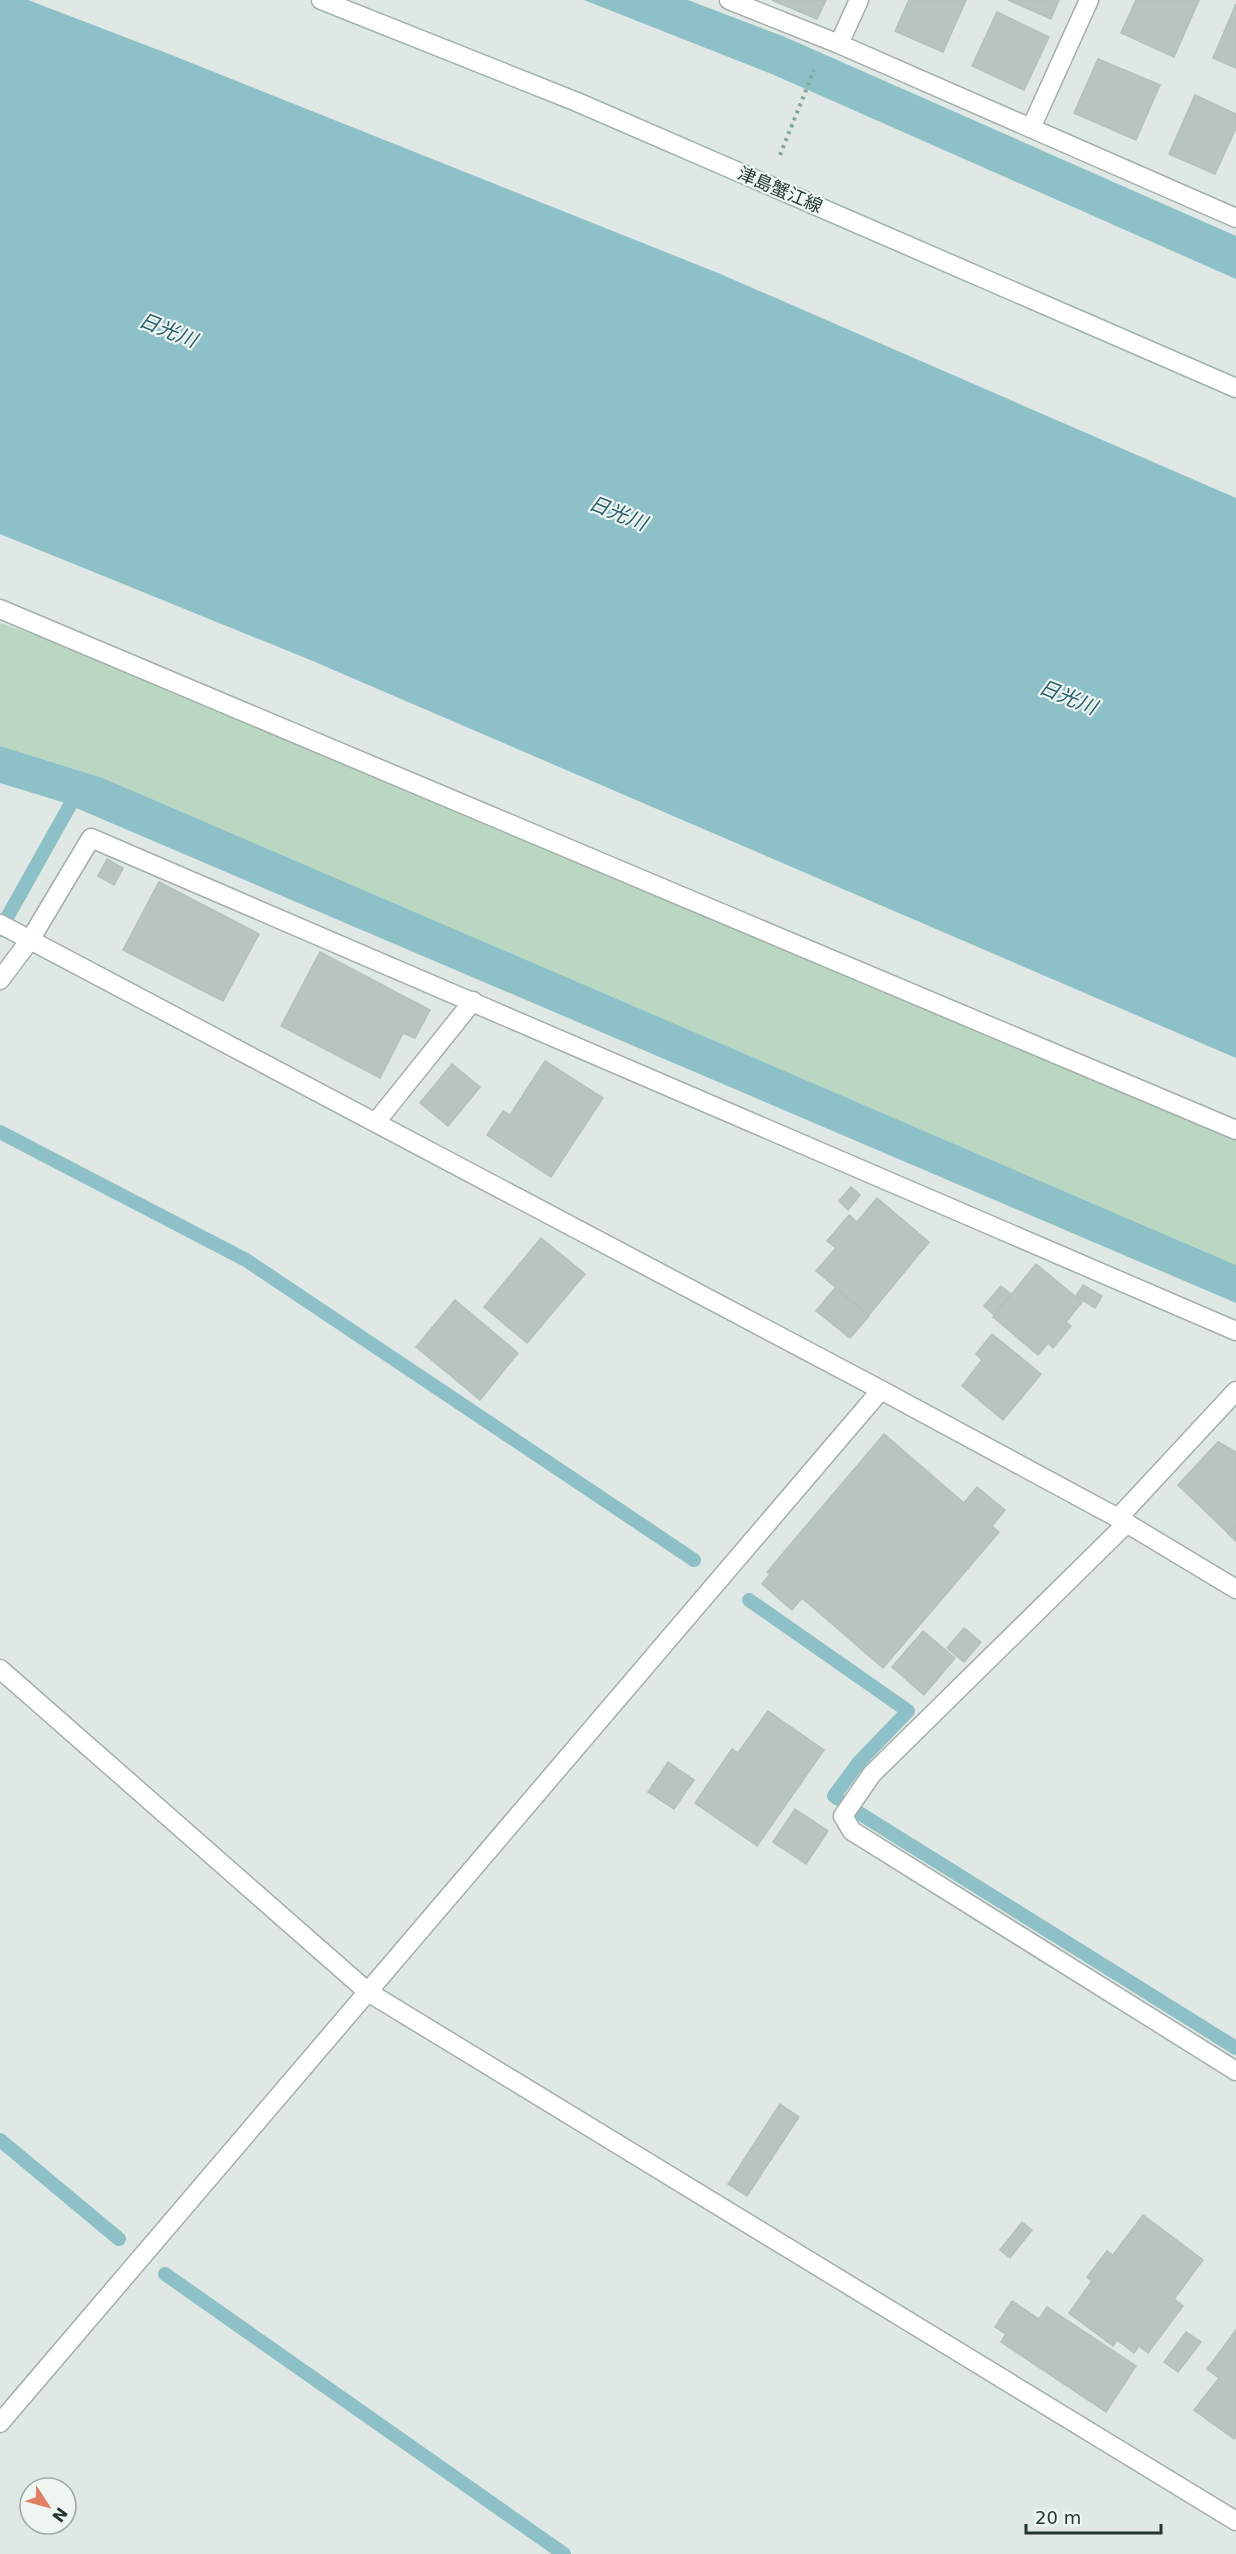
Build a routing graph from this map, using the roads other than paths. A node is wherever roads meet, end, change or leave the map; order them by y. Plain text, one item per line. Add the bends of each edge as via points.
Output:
1 (321, 0) edge
2 (729, 0) edge
3 (859, 0) edge
4 (1089, 0) edge
5 (839, 44) junction
6 (1031, 128) junction
7 (1235, 215) edge
8 (1236, 388) edge
9 (0, 609) edge
10 (0, 924) edge
11 (26, 938) junction
12 (0, 980) edge
13 (472, 1001) junction
14 (376, 1122) junction
15 (1236, 1130) edge
16 (1236, 1331) edge
17 (881, 1390) junction
18 (1236, 1391) edge
19 (1123, 1521) junction
20 (1236, 1589) edge
21 (0, 1669) edge
22 (368, 1992) junction
23 (1236, 2071) edge
24 (0, 2422) edge
25 (1236, 2521) edge

1 - 8 street, 津島蟹江線 via 577,102
2 - 5 street
3 - 5 street
4 - 6 street
5 - 6 street
6 - 7 street
9 - 15 street
10 - 11 street
11 - 12 street
11 - 13 street via 91,838
11 - 14 street
13 - 14 street
13 - 16 street
14 - 17 street
17 - 19 street
17 - 22 street
18 - 19 street
19 - 20 street
19 - 23 street via 872,1774 843,1816 852,1831
21 - 22 street
22 - 24 street
22 - 25 street

